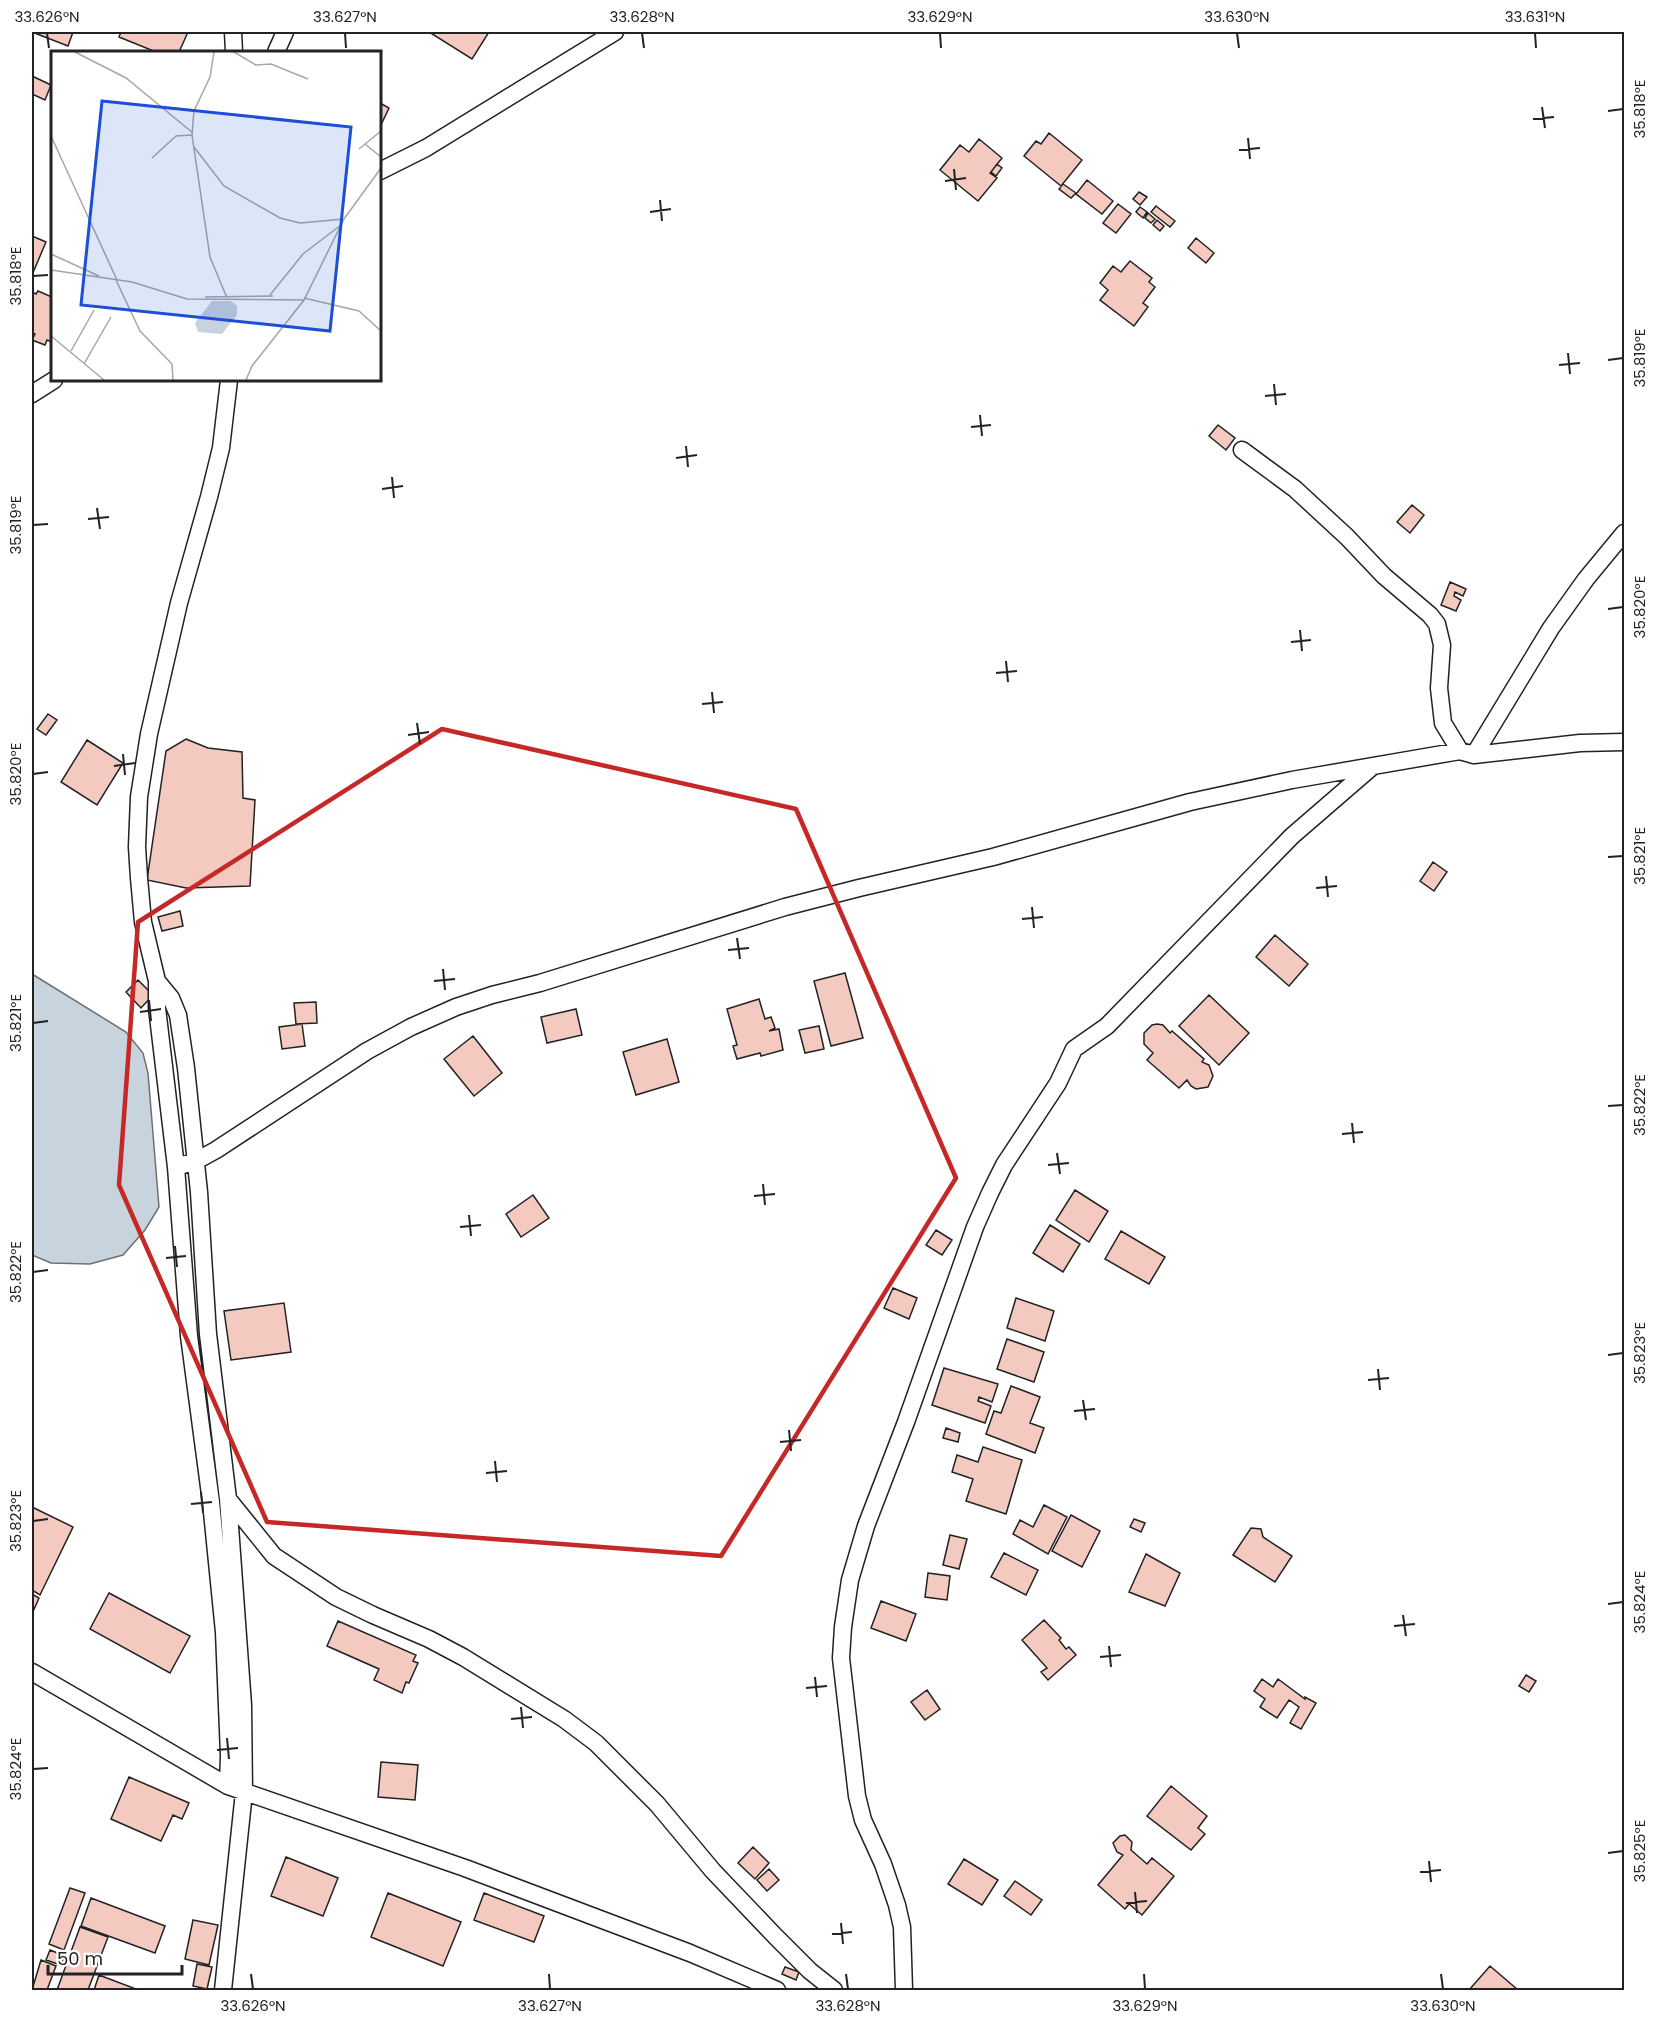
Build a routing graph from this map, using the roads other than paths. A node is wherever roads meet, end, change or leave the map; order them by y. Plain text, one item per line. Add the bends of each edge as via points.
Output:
1 (233, 32) edge
2 (285, 32) edge
3 (615, 32) edge
4 (234, 51) edge
5 (276, 51) edge
6 (381, 170) edge
7 (52, 381) edge
8 (230, 381) edge
9 (32, 394) edge
10 (1242, 450) dead end
11 (1624, 533) edge
12 (1624, 742) edge
13 (1467, 753) junction
14 (1374, 765) junction
15 (157, 981) junction
16 (196, 1161) junction
17 (176, 1167) junction
18 (208, 1334) junction
19 (189, 1336) junction
20 (228, 1499) junction
21 (32, 1672) edge
22 (228, 1786) junction
23 (244, 1792) junction
24 (224, 1990) edge
25 (777, 1990) edge
26 (834, 1990) edge
27 (904, 1990) edge

1 - 4 street
2 - 5 street
3 - 6 street via 426,148
7 - 9 street
8 - 15 street via 221,448 179,603 139,797 137,847 143,922
10 - 13 street via 1302,495 1437,624 1442,645 1439,688 1443,723
11 - 13 street via 1551,628
12 - 13 street
13 - 14 street
14 - 16 street via 1233,791 993,857 858,888 492,994 456,1007 367,1051
14 - 27 street via 1292,836 1107,1026 1074,1049 1058,1083 1004,1165 975,1227 857,1551 843,1627 841,1658 857,1796 862,1820 889,1879 899,1916
15 - 16 street via 178,1015
15 - 17 street
16 - 17 street
16 - 18 street
17 - 19 street
18 - 19 street
18 - 20 street
19 - 22 street via 224,1632
20 - 23 street via 243,1705
20 - 26 street via 274,1556 336,1597 463,1658 596,1743 657,1804 776,1937
21 - 22 street
22 - 23 street
23 - 24 street
23 - 25 street via 465,1868

